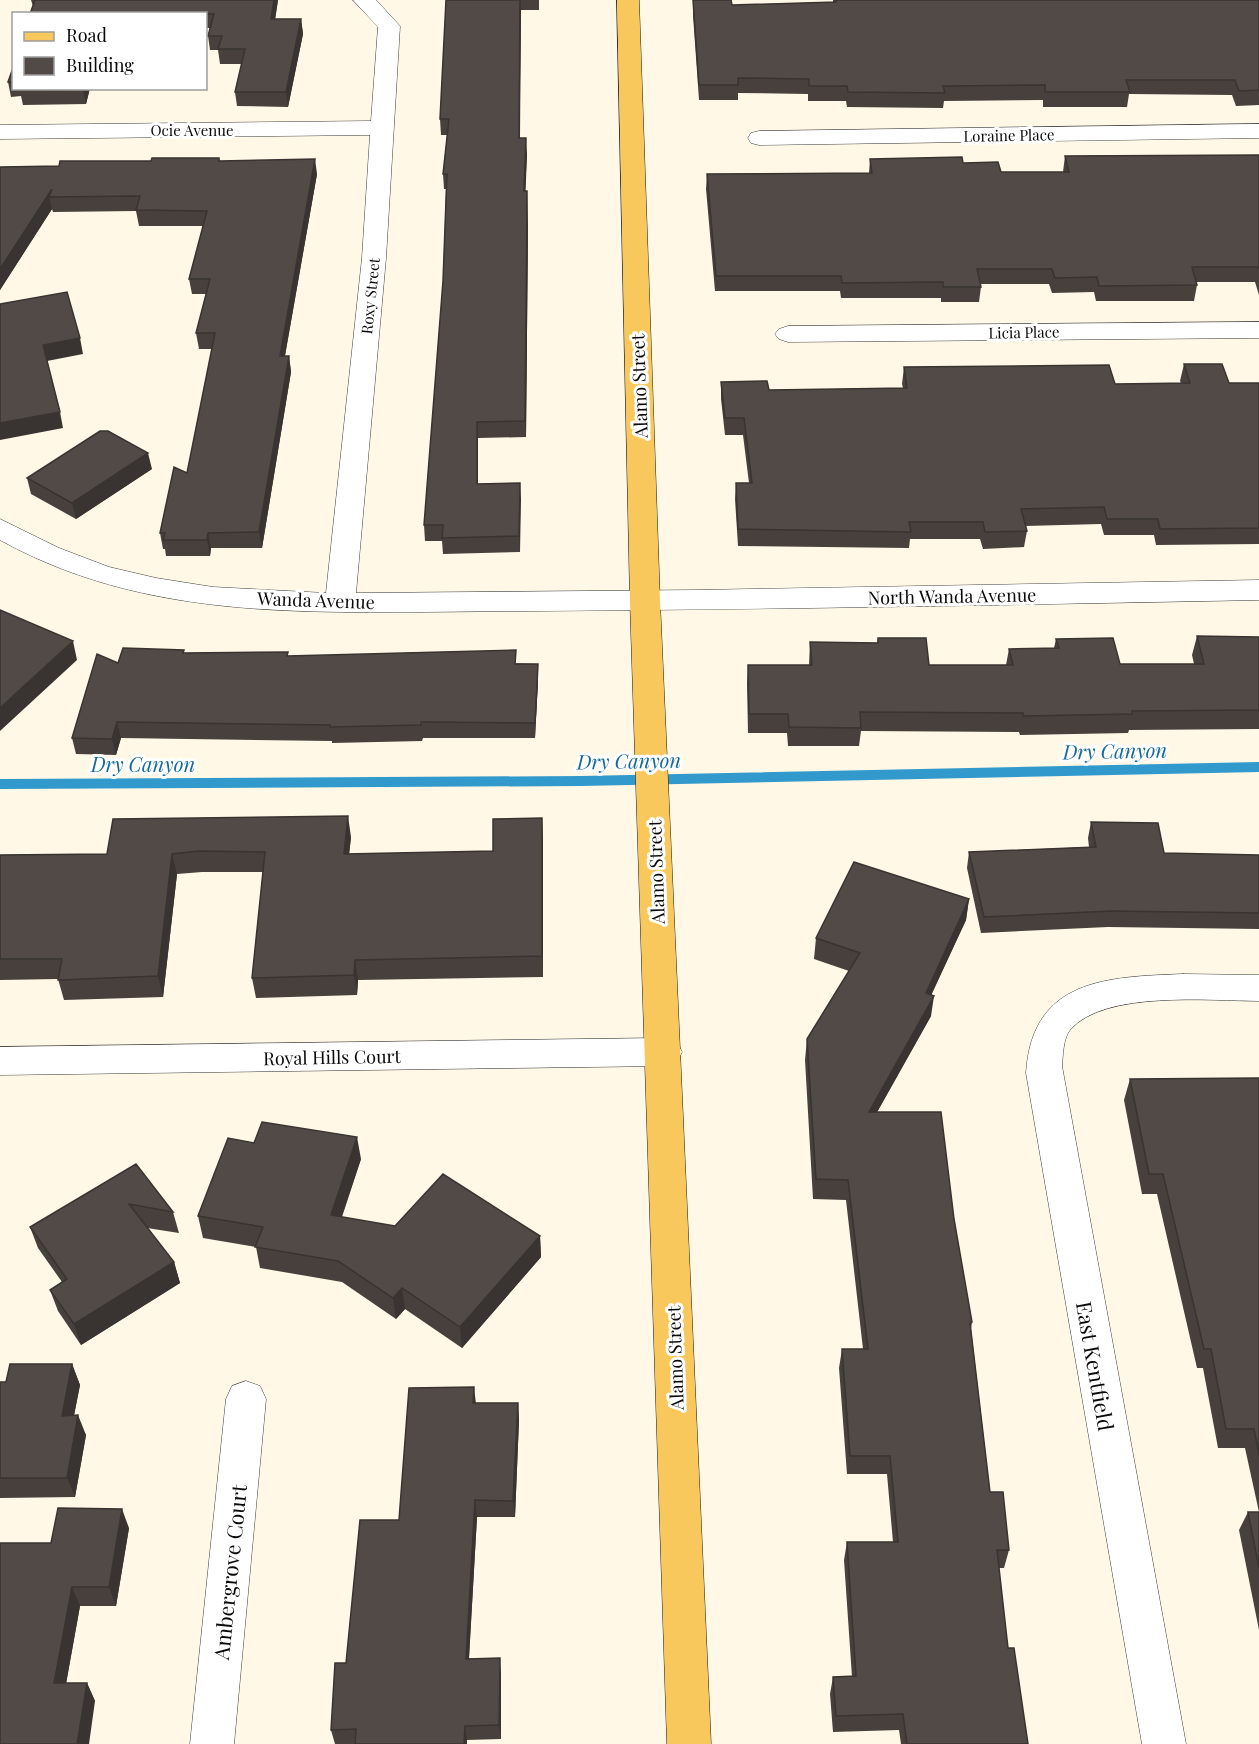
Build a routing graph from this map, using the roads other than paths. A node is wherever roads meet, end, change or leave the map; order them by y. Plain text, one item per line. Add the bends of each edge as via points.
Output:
1 (364, 0) edge
2 (628, 0) edge
3 (383, 128) junction
4 (1259, 131) edge
5 (0, 132) edge
6 (759, 138) dead end
7 (1259, 330) edge
8 (788, 334) dead end
9 (0, 528) edge
10 (1259, 590) edge
11 (645, 601) junction
12 (340, 602) junction
13 (1259, 988) edge
14 (664, 1052) junction
15 (0, 1061) edge
16 (246, 1399) dead end
17 (212, 1744) edge
18 (689, 1744) edge
19 (1164, 1744) edge

1 - 3 street, Roxy Street via 389,26
2 - 11 main road, Alamo Street
3 - 5 street, Ocie Avenue
3 - 12 street, Roxy Street
4 - 6 street, Loraine Place
7 - 8 street, Licia Place
9 - 12 street, Wanda Avenue via 20,542 82,569 156,588 234,597
10 - 11 street, North Wanda Avenue
11 - 12 street, Wanda Avenue
11 - 14 main road, Alamo Street
13 - 19 street, East Kentfield via 1117,992 1083,1002 1058,1020 1046,1044 1044,1073
14 - 15 street, Royal Hills Court
14 - 18 main road, Alamo Street
16 - 17 street, Ambergrove Court

